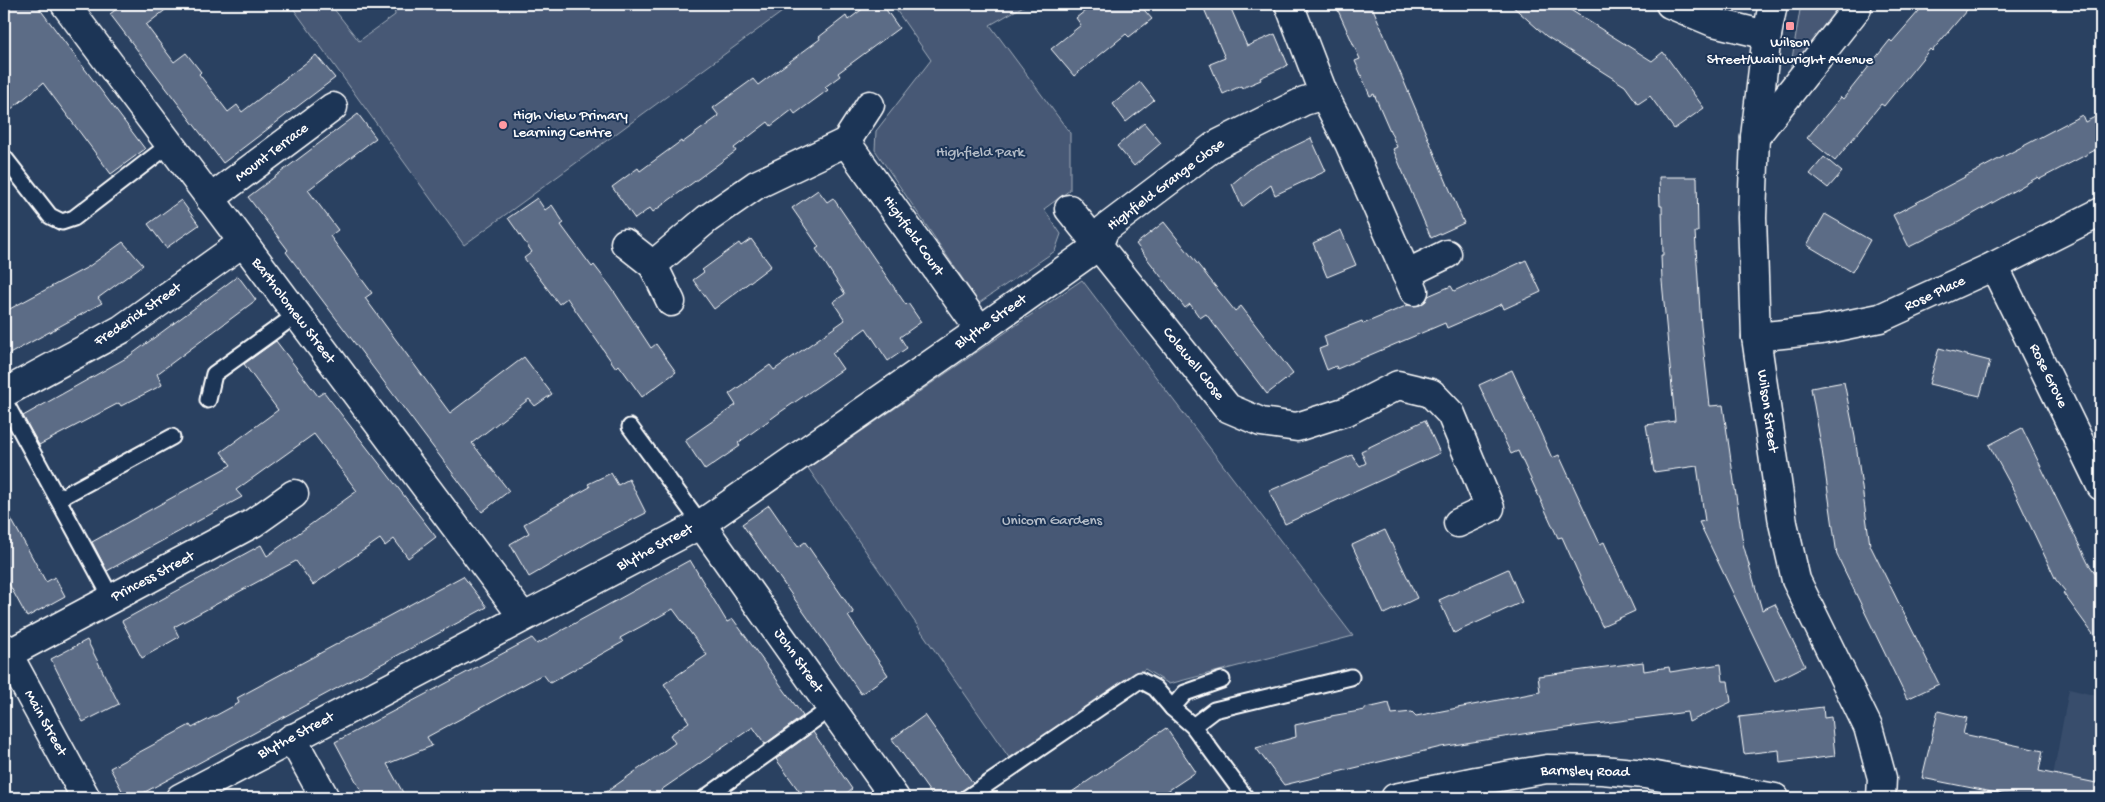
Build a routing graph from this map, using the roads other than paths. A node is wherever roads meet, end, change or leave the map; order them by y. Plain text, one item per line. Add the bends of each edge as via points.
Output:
1 (1288, 4) edge
2 (1670, 4) edge
3 (1773, 4) edge
4 (1857, 4) edge
5 (77, 8) edge
6 (1767, 35) junction
7 (1324, 95) junction
8 (870, 105) dead end
9 (333, 107) dead end
10 (1755, 137) junction
11 (846, 142) junction
12 (170, 145) junction
13 (4, 158) edge
14 (210, 199) junction
15 (1069, 209) dead end
16 (2101, 212) edge
17 (242, 243) junction
18 (625, 243) dead end
19 (1098, 246) junction
20 (1447, 254) dead end
21 (653, 264) junction
22 (1994, 266) junction
23 (671, 302) dead end
24 (296, 315) junction
25 (980, 330) junction
26 (1756, 337) junction
27 (4, 393) edge
28 (4, 400) edge
29 (208, 400) dead end
30 (630, 427) dead end
31 (172, 438) dead end
32 (2101, 486) edge
33 (294, 494) dead end
34 (58, 499) junction
35 (1458, 523) dead end
36 (701, 524) junction
37 (112, 599) junction
38 (523, 617) junction
39 (6, 651) edge
40 (1351, 677) dead end
41 (1222, 680) dead end
42 (831, 708) junction
43 (1172, 708) junction
44 (1193, 726) junction
45 (292, 738) junction
46 (1716, 793) edge
47 (86, 798) edge
48 (180, 798) edge
49 (325, 798) edge
50 (705, 798) edge
51 (895, 798) edge
52 (967, 798) edge
53 (1246, 798) edge
54 (1395, 798) edge
55 (1775, 798) edge
56 (1881, 798) edge

1 - 7 street
2 - 6 street via 1713,22
3 - 6 street, Wilson Street
4 - 10 street
5 - 12 street, Bartholomew Street
6 - 10 street, Wilson Street
7 - 19 street, Highfield Grange Close via 1304,101 1216,145 1105,230
7 - 20 street via 1349,143 1410,282
8 - 11 street
9 - 14 street, Mount Terrace
10 - 26 street, Wilson Street via 1752,217
11 - 21 street via 756,185 707,219
11 - 25 street, Highfield Court
12 - 13 lane via 74,218 62,222 50,216
12 - 14 street, Bartholomew Street
14 - 17 street, Bartholomew Street
15 - 19 street, Colewell Close
16 - 22 street, Rose Place
17 - 24 street, Bartholomew Street
17 - 27 street, Frederick Street via 122,329
18 - 21 street
19 - 25 street, Blythe Street
19 - 35 street, Colewell Close via 1228,408 1261,422 1297,427 1347,411 1398,386 1431,392 1451,414 1490,508
21 - 23 street
22 - 26 street, Rose Place via 1880,318 1821,330
22 - 32 street, Rose Grove
24 - 29 lane via 214,374
24 - 38 street, Bartholomew Street
25 - 36 street, Blythe Street
26 - 56 street, Wilson Street via 1783,523 1796,580 1868,727 1882,778
28 - 34 lane
30 - 36 lane
31 - 34 lane
33 - 37 street, Princess Street via 253,523
34 - 37 lane
36 - 38 street, Blythe Street
36 - 42 street, John Street
37 - 39 street, Princess Street
38 - 45 street, Blythe Street
39 - 47 street, Main Street
40 - 44 lane via 1214,710
41 - 43 lane via 1185,693
42 - 50 lane
42 - 51 street, John Street
43 - 44 lane
43 - 52 lane via 1154,688 1140,680
44 - 53 lane
45 - 48 street, Blythe Street
45 - 49 street
46 - 54 street, Barnsley Road via 1645,774 1547,769
46 - 55 street, Barnsley Road

